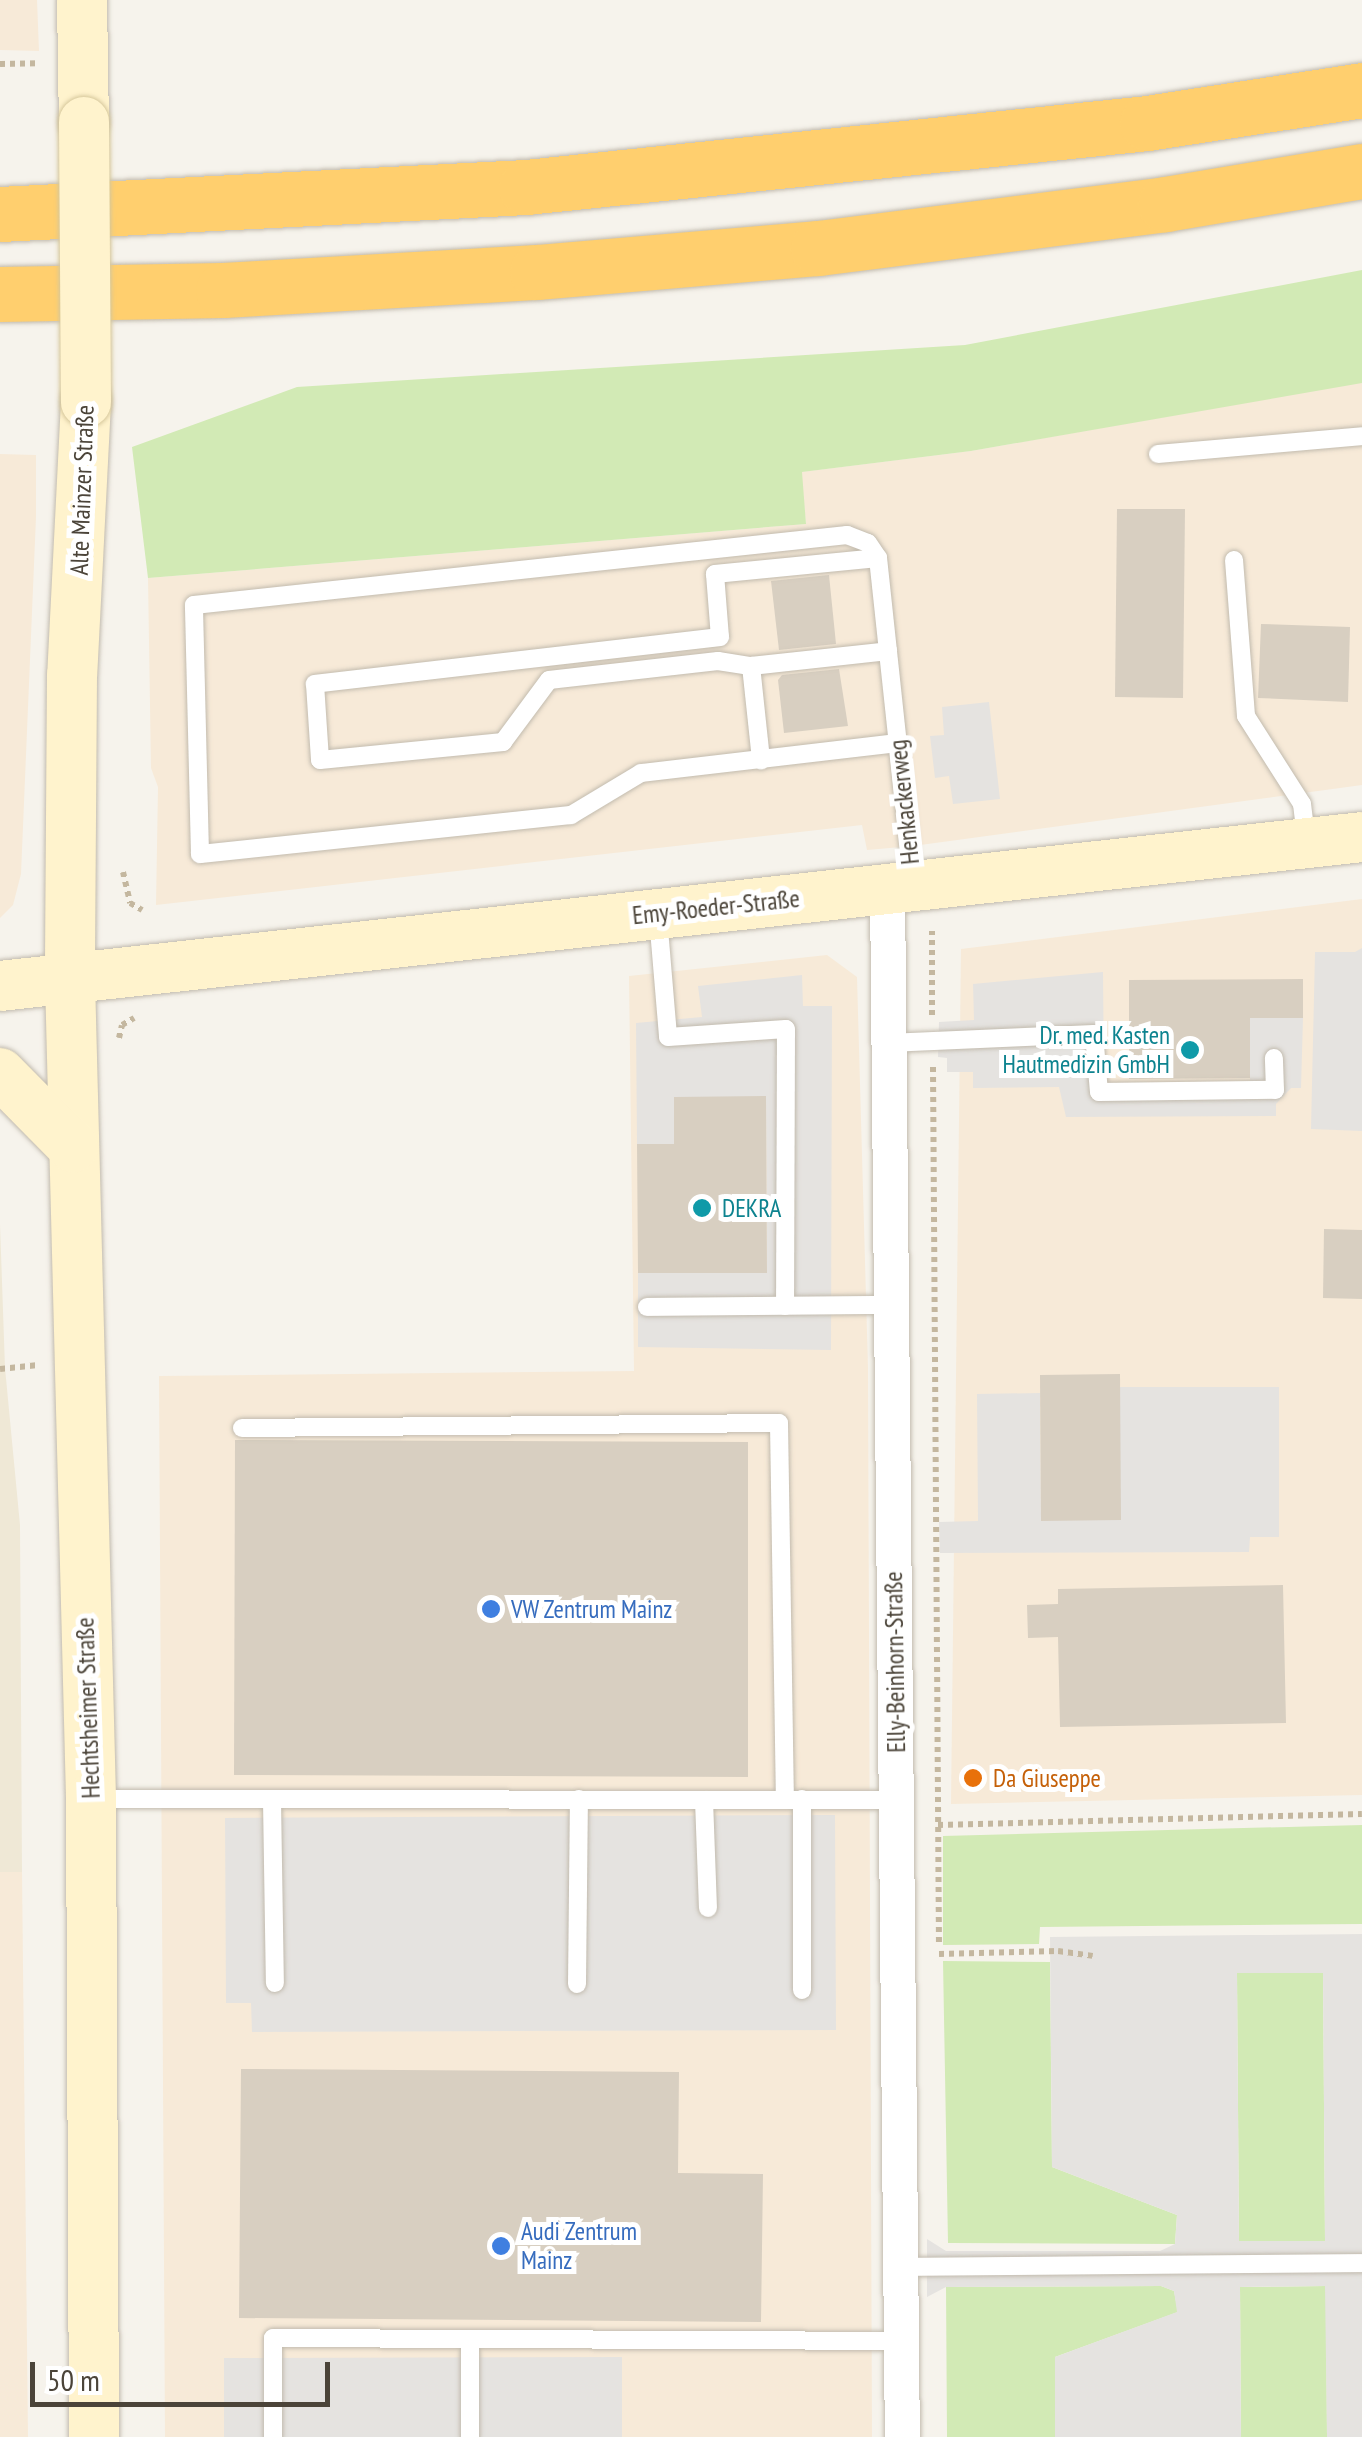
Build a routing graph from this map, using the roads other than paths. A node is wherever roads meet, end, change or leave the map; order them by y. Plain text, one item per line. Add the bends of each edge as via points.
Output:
1 (82, 0) edge
2 (1362, 90) edge
3 (1362, 171) edge
4 (0, 214) edge
5 (0, 294) edge
6 (1362, 436) edge
7 (1158, 454) dead end
8 (878, 558) junction
9 (1234, 560) dead end
10 (888, 651) junction
11 (752, 666) junction
12 (897, 743) junction
13 (762, 760) junction
14 (1362, 838) edge
15 (1307, 843) junction
16 (900, 886) junction
17 (658, 914) junction
18 (70, 980) junction
19 (0, 986) edge
20 (888, 1042) junction
21 (1274, 1058) dead end
22 (0, 1073) edge
23 (73, 1148) junction
24 (892, 1305) junction
25 (647, 1306) dead end
26 (785, 1306) junction
27 (242, 1428) dead end
28 (91, 1799) junction
29 (793, 1799) junction
30 (272, 1800) junction
31 (579, 1800) junction
32 (704, 1800) junction
33 (896, 1813) junction
34 (708, 1908) dead end
35 (275, 1983) dead end
36 (577, 1984) dead end
37 (802, 1990) dead end
38 (1362, 2263) edge
39 (901, 2267) junction
40 (470, 2339) junction
41 (902, 2341) junction
42 (94, 2437) edge
43 (274, 2437) edge
44 (470, 2437) edge
45 (902, 2437) edge

1 - 18 street, Alte Mainzer Straße, bridge via 86,402 72,676
2 - 4 highway via 1147,123 546,186
3 - 5 highway via 1165,204 818,248 223,290
6 - 7 lane
8 - 10 lane, Henkackerweg
8 - 11 lane via 715,574 720,636 316,684 320,760 503,742 550,680 718,660
8 - 13 lane via 868,543 847,536 194,605 200,854 571,815 642,773
9 - 15 lane via 1246,716 1302,804
10 - 11 lane
10 - 12 lane, Henkackerweg
11 - 13 lane
12 - 13 lane
12 - 16 lane, Henkackerweg
14 - 15 street, Emy-Roeder-Straße
15 - 16 street, Emy-Roeder-Straße
16 - 17 street, Emy-Roeder-Straße
16 - 20 street, Elly-Beinhorn-Straße
17 - 18 street, Emy-Roeder-Straße
17 - 26 lane via 668,1037 786,1029
18 - 19 street, Emy-Roeder-Straße
18 - 23 street, Hechtsheimer Straße
20 - 21 lane via 1094,1034 1099,1092 1274,1090
20 - 24 street, Elly-Beinhorn-Straße
22 - 23 street
23 - 28 street, Hechtsheimer Straße
24 - 26 lane
24 - 33 street, Elly-Beinhorn-Straße
25 - 26 lane
27 - 29 lane via 779,1423
28 - 30 lane
28 - 42 street, Hechtsheimer Straße
29 - 32 lane
29 - 33 lane
29 - 37 lane
30 - 31 lane
30 - 35 lane
31 - 32 lane
31 - 36 lane
32 - 34 lane
33 - 39 street, Elly-Beinhorn-Straße
38 - 39 lane
39 - 41 street, Elly-Beinhorn-Straße
40 - 41 lane
40 - 43 lane via 273,2338
40 - 44 lane
41 - 45 street, Elly-Beinhorn-Straße

